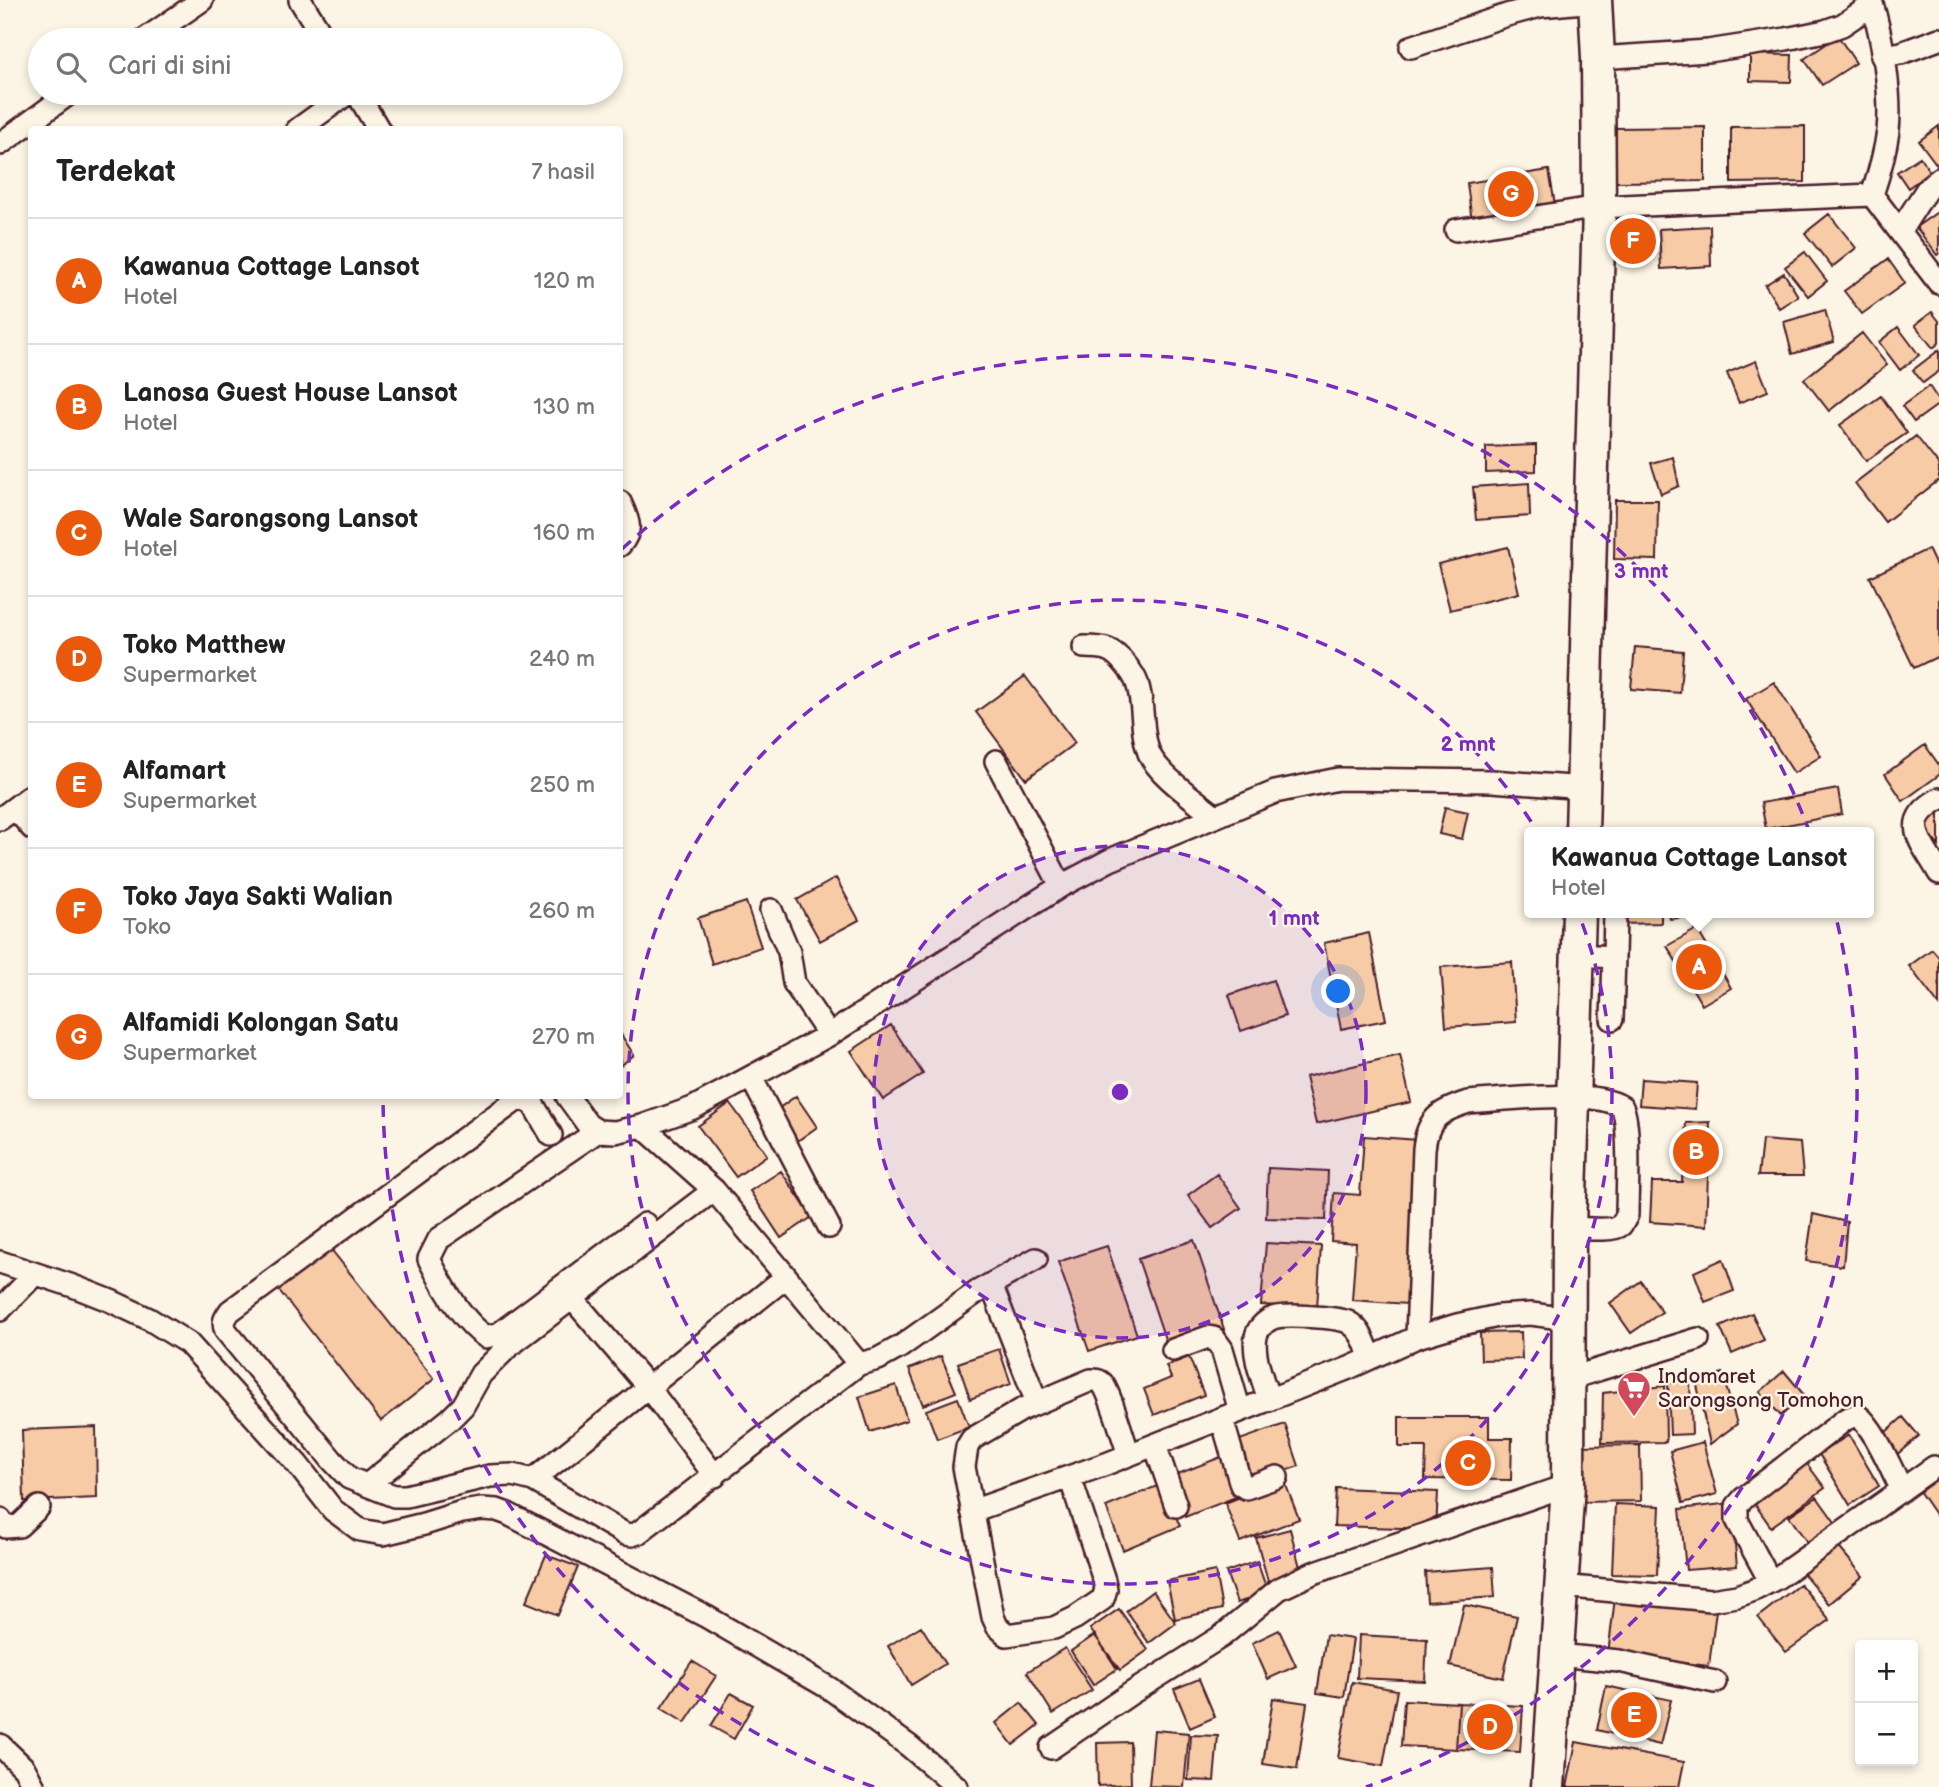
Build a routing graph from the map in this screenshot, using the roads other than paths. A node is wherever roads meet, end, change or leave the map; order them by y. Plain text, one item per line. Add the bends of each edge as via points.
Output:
1 (202, 0) edge
2 (300, 0) edge
3 (1595, 0) edge
4 (1871, 3) edge
5 (161, 28) edge
6 (317, 28) edge
7 (1939, 39) edge
8 (1411, 47) dead end
9 (1882, 56) junction
10 (1598, 58) junction
11 (54, 105) edge
12 (332, 105) edge
13 (364, 105) edge
14 (303, 126) edge
15 (377, 126) edge
16 (0, 144) edge
17 (1939, 179) edge
18 (1872, 195) junction
19 (1599, 207) junction
20 (1456, 230) dead end
21 (1900, 231) junction
22 (1939, 283) edge
23 (623, 509) edge
24 (623, 541) edge
25 (1084, 647) dead end
26 (996, 761) dead end
27 (1584, 788) junction
28 (1939, 799) edge
29 (16, 807) edge
30 (1215, 816) junction
31 (28, 823) edge
32 (1582, 827) edge
33 (1939, 873) edge
34 (1061, 886) junction
35 (771, 910) dead end
36 (1579, 918) edge
37 (1615, 918) edge
38 (1577, 955) junction
39 (1614, 957) junction
40 (1612, 1019) dead end
41 (829, 1035) junction
42 (751, 1077) junction
43 (1572, 1096) junction
44 (569, 1099) edge
45 (642, 1126) junction
46 (598, 1131) junction
47 (551, 1135) dead end
48 (714, 1190) junction
49 (645, 1224) dead end
50 (829, 1227) dead end
51 (1569, 1228) junction
52 (1036, 1259) dead end
53 (0, 1262) edge
54 (35, 1274) junction
55 (786, 1277) junction
56 (991, 1284) junction
57 (572, 1298) junction
58 (0, 1310) edge
59 (1568, 1319) junction
60 (1417, 1337) junction
61 (1698, 1339) dead end
62 (1173, 1350) dead end
63 (1370, 1358) junction
64 (859, 1364) junction
65 (1568, 1379) junction
66 (648, 1387) junction
67 (1269, 1400) junction
68 (1037, 1403) junction
69 (1231, 1415) junction
70 (1155, 1445) junction
71 (1129, 1455) junction
72 (1934, 1467) dead end
73 (715, 1476) junction
74 (1070, 1477) junction
75 (1277, 1477) dead end
76 (533, 1480) junction
77 (368, 1485) junction
78 (1568, 1485) junction
79 (1902, 1490) junction
80 (1176, 1506) dead end
81 (39, 1507) dead end
82 (972, 1511) junction
83 (0, 1519) edge
84 (1770, 1581) junction
85 (1561, 1586) junction
86 (1557, 1655) junction
87 (1715, 1682) dead end
88 (0, 1745) edge
89 (1051, 1748) dead end
90 (34, 1787) edge
91 (957, 1787) edge
92 (1548, 1787) edge

1 - 5 street
2 - 6 street
3 - 8 street via 1540,6
3 - 10 highway
4 - 9 street
4 - 10 street via 1825,32 1708,51
7 - 9 street
9 - 18 street via 1888,130
10 - 19 highway
11 - 16 street
12 - 14 street
13 - 15 street
17 - 21 street via 1927,189
18 - 19 street
18 - 21 street
19 - 20 street
19 - 27 highway
21 - 22 street
23 - 24 street via 628,535
25 - 30 street via 1103,647 1127,666 1137,682 1149,754 1159,770
26 - 34 street
27 - 30 street via 1492,781 1338,779 1275,792
27 - 32 highway
28 - 33 street via 1917,817 1915,830
29 - 31 street
30 - 34 street
34 - 41 street
35 - 41 street via 789,952 794,983
36 - 38 highway
37 - 39 street
38 - 39 street
38 - 43 highway
39 - 40 street
41 - 42 street
42 - 45 street via 693,1108
42 - 50 street
43 - 51 highway
43 - 51 street via 1612,1101 1625,1112 1627,1215 1622,1225 1614,1228
43 - 60 street via 1468,1102 1430,1123 1424,1149
44 - 46 street
45 - 46 street
45 - 48 street
46 - 49 street via 439,1239 429,1259 473,1329 486,1337 500,1333
47 - 77 street via 534,1106 526,1099 515,1101 225,1319 226,1331 332,1460 349,1478
48 - 55 street
48 - 57 street
51 - 59 highway
52 - 56 street
53 - 54 street
54 - 58 street
54 - 91 street via 111,1301 188,1343 333,1510 360,1531 383,1534 482,1509 508,1514 706,1617 829,1688
55 - 64 street
55 - 66 street
56 - 64 street via 900,1347
56 - 68 street
57 - 66 street
57 - 77 street via 481,1374 450,1419
59 - 60 street via 1498,1316
59 - 65 highway
60 - 63 street
61 - 65 street
62 - 69 street via 1214,1338 1222,1349
63 - 67 street
63 - 67 street via 1365,1341 1349,1322 1271,1318 1256,1337
64 - 73 street
65 - 78 highway
66 - 73 street
66 - 76 street
67 - 69 street
68 - 71 street via 1091,1380 1101,1382
68 - 82 street via 972,1438 964,1468
69 - 70 street
69 - 75 street via 1241,1485 1246,1488
70 - 71 street
70 - 80 street
71 - 74 street
72 - 79 street
73 - 76 street via 632,1535
74 - 82 street
74 - 82 street via 1106,1589 1094,1606 1054,1628 1007,1635 997,1626
76 - 77 street via 490,1476 406,1496
78 - 85 highway
78 - 89 street via 1313,1573 1279,1590 1222,1636
79 - 84 street
79 - 84 street via 1863,1418 1846,1419 1737,1506 1737,1520
81 - 83 street via 19,1526 6,1527
84 - 85 street via 1737,1596 1711,1600
85 - 86 highway
86 - 87 street via 1628,1662
86 - 92 highway
88 - 90 street via 24,1768

